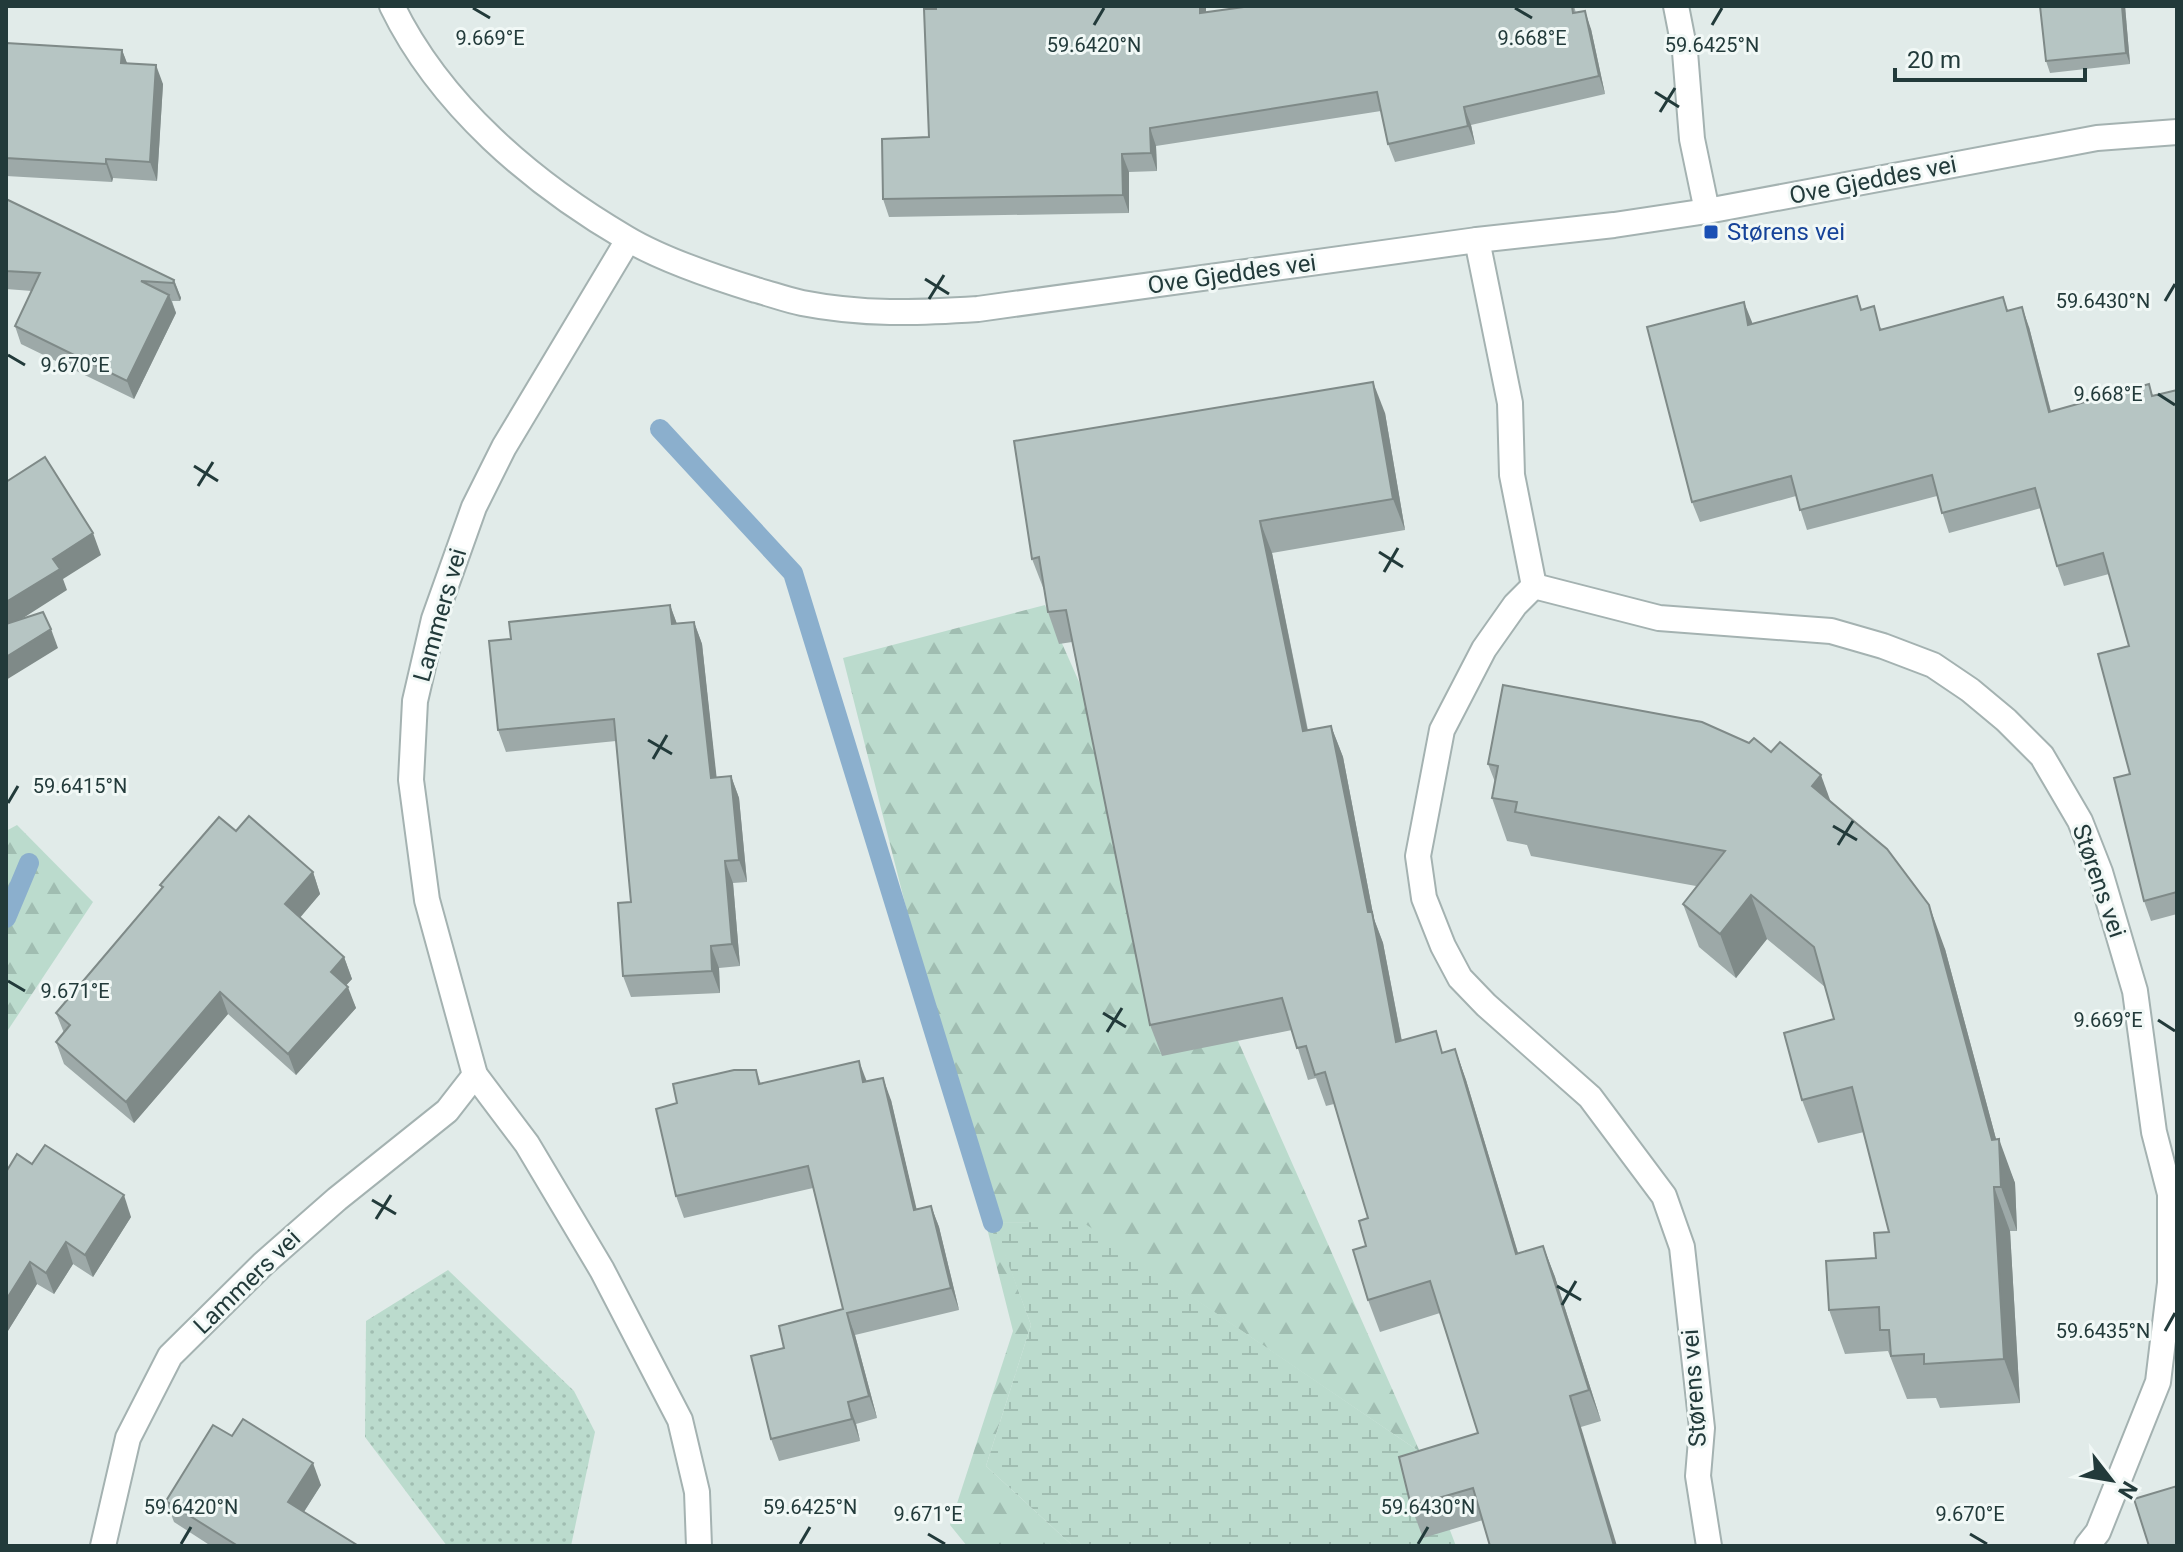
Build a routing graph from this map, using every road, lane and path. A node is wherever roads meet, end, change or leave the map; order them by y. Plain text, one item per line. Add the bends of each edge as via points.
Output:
1 (392, 6) edge
2 (1676, 6) edge
3 (2177, 132) edge
4 (1707, 211) junction
5 (628, 240) junction
6 (1477, 240) junction
7 (1534, 586) junction
8 (475, 1075) junction
9 (103, 1546) edge
10 (699, 1546) edge
11 (1709, 1546) edge
12 (2087, 1546) edge

1 - 5 street, Ove Gjeddes vei via 441,84 492,139 563,197
2 - 4 street via 1692,139
3 - 4 street, Ove Gjeddes vei via 2097,138
4 - 6 street, Ove Gjeddes vei
5 - 6 street, Ove Gjeddes vei via 721,279 802,303 895,314 978,309
5 - 8 street, Lammers vei via 474,507 434,619 415,701 411,780 427,900
6 - 7 street via 1510,403 1512,475
7 - 11 street, Størens vei via 1484,649 1442,730 1418,856 1424,898 1460,978 1590,1097 1664,1196 1682,1247 1702,1428 1698,1476
7 - 12 street, Størens vei via 1659,618 1831,631 1933,665 2006,720 2042,756 2073,808 2100,872 2135,991 2154,1132 2170,1194 2170,1283 2158,1382 2098,1532
8 - 9 street, Lammers vei via 447,1111 284,1245 170,1356 128,1438
8 - 10 street, Lammers vei via 527,1144 680,1420 697,1492

